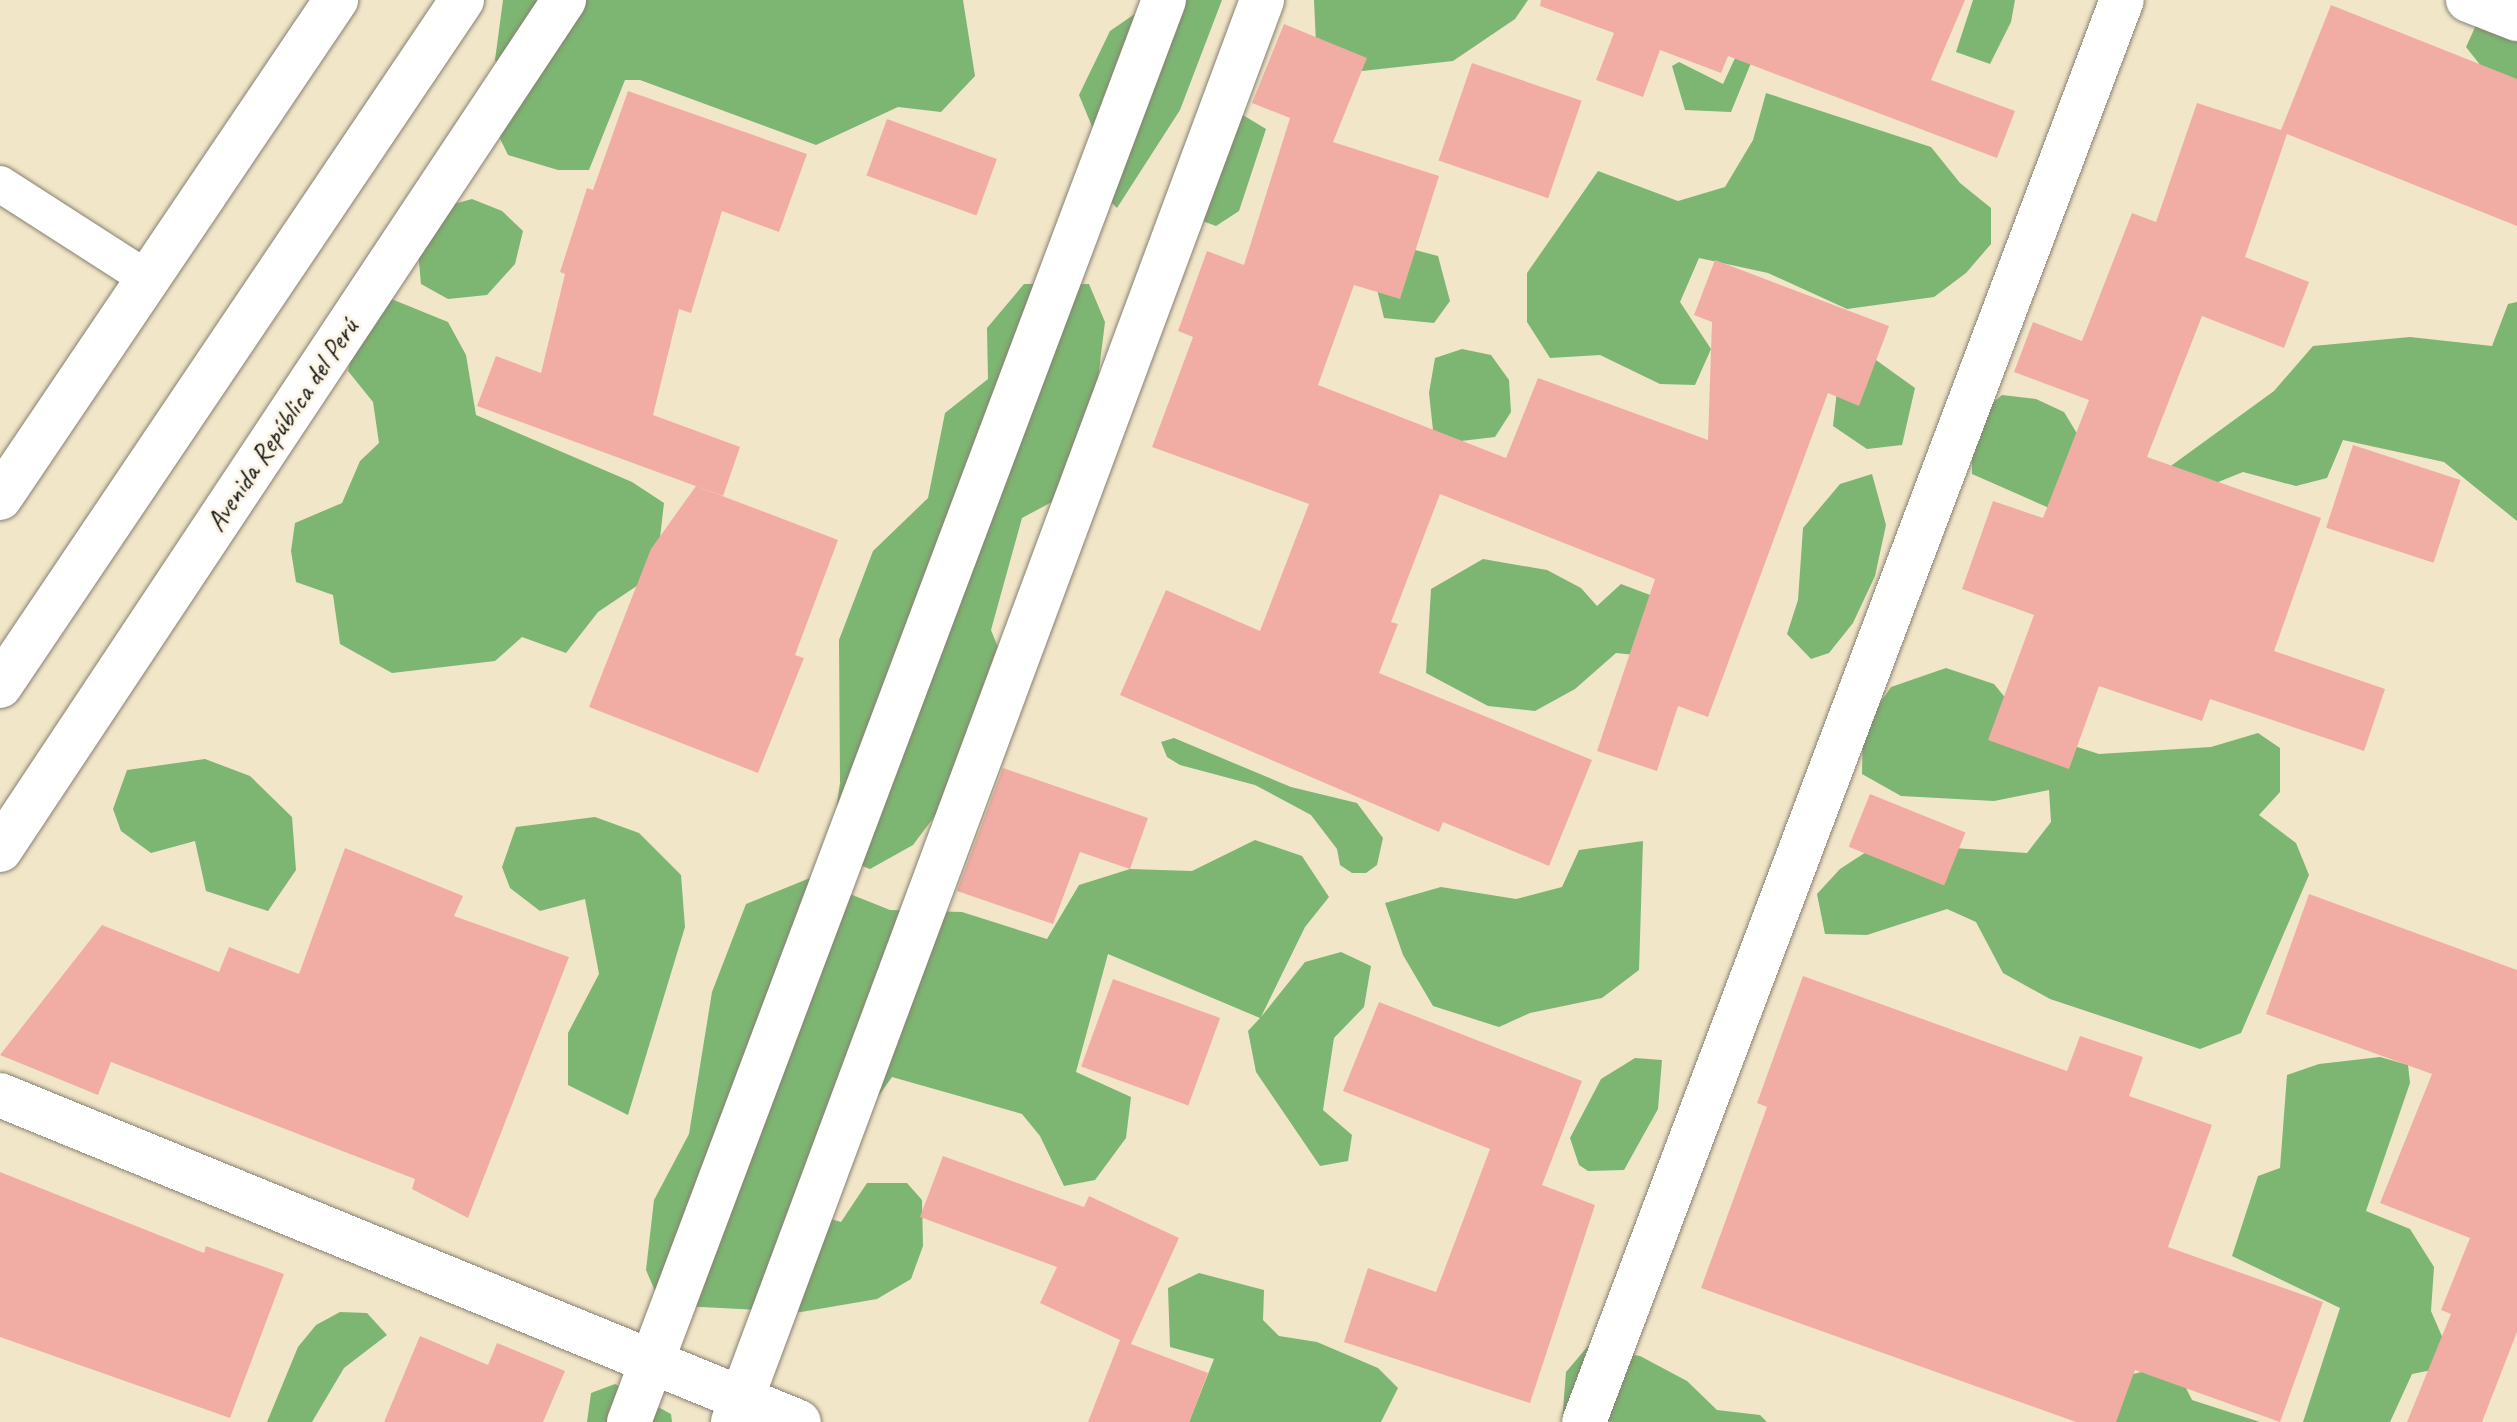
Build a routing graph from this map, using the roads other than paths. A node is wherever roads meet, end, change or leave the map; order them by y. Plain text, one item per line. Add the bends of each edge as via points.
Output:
1 (336, 0) edge
2 (462, 0) edge
3 (564, 0) edge
4 (1164, 0) edge
5 (1262, 0) edge
6 (2122, 0) edge
7 (2468, 0) edge
8 (2517, 19) edge
9 (0, 184) edge
10 (148, 279) junction
11 (0, 498) edge
12 (0, 686) edge
13 (0, 850) edge
14 (0, 1095) edge
15 (652, 1360) junction
16 (738, 1410) edge
17 (629, 1422) edge
18 (799, 1422) edge
19 (1584, 1422) edge

1 - 10 main road
2 - 12 main road
3 - 13 main road, Avenida República del Perú
4 - 15 main road
5 - 16 main road
6 - 19 main road
7 - 8 main road
9 - 10 lane
10 - 11 main road
14 - 15 main road
15 - 16 main road
15 - 17 main road
16 - 18 main road

